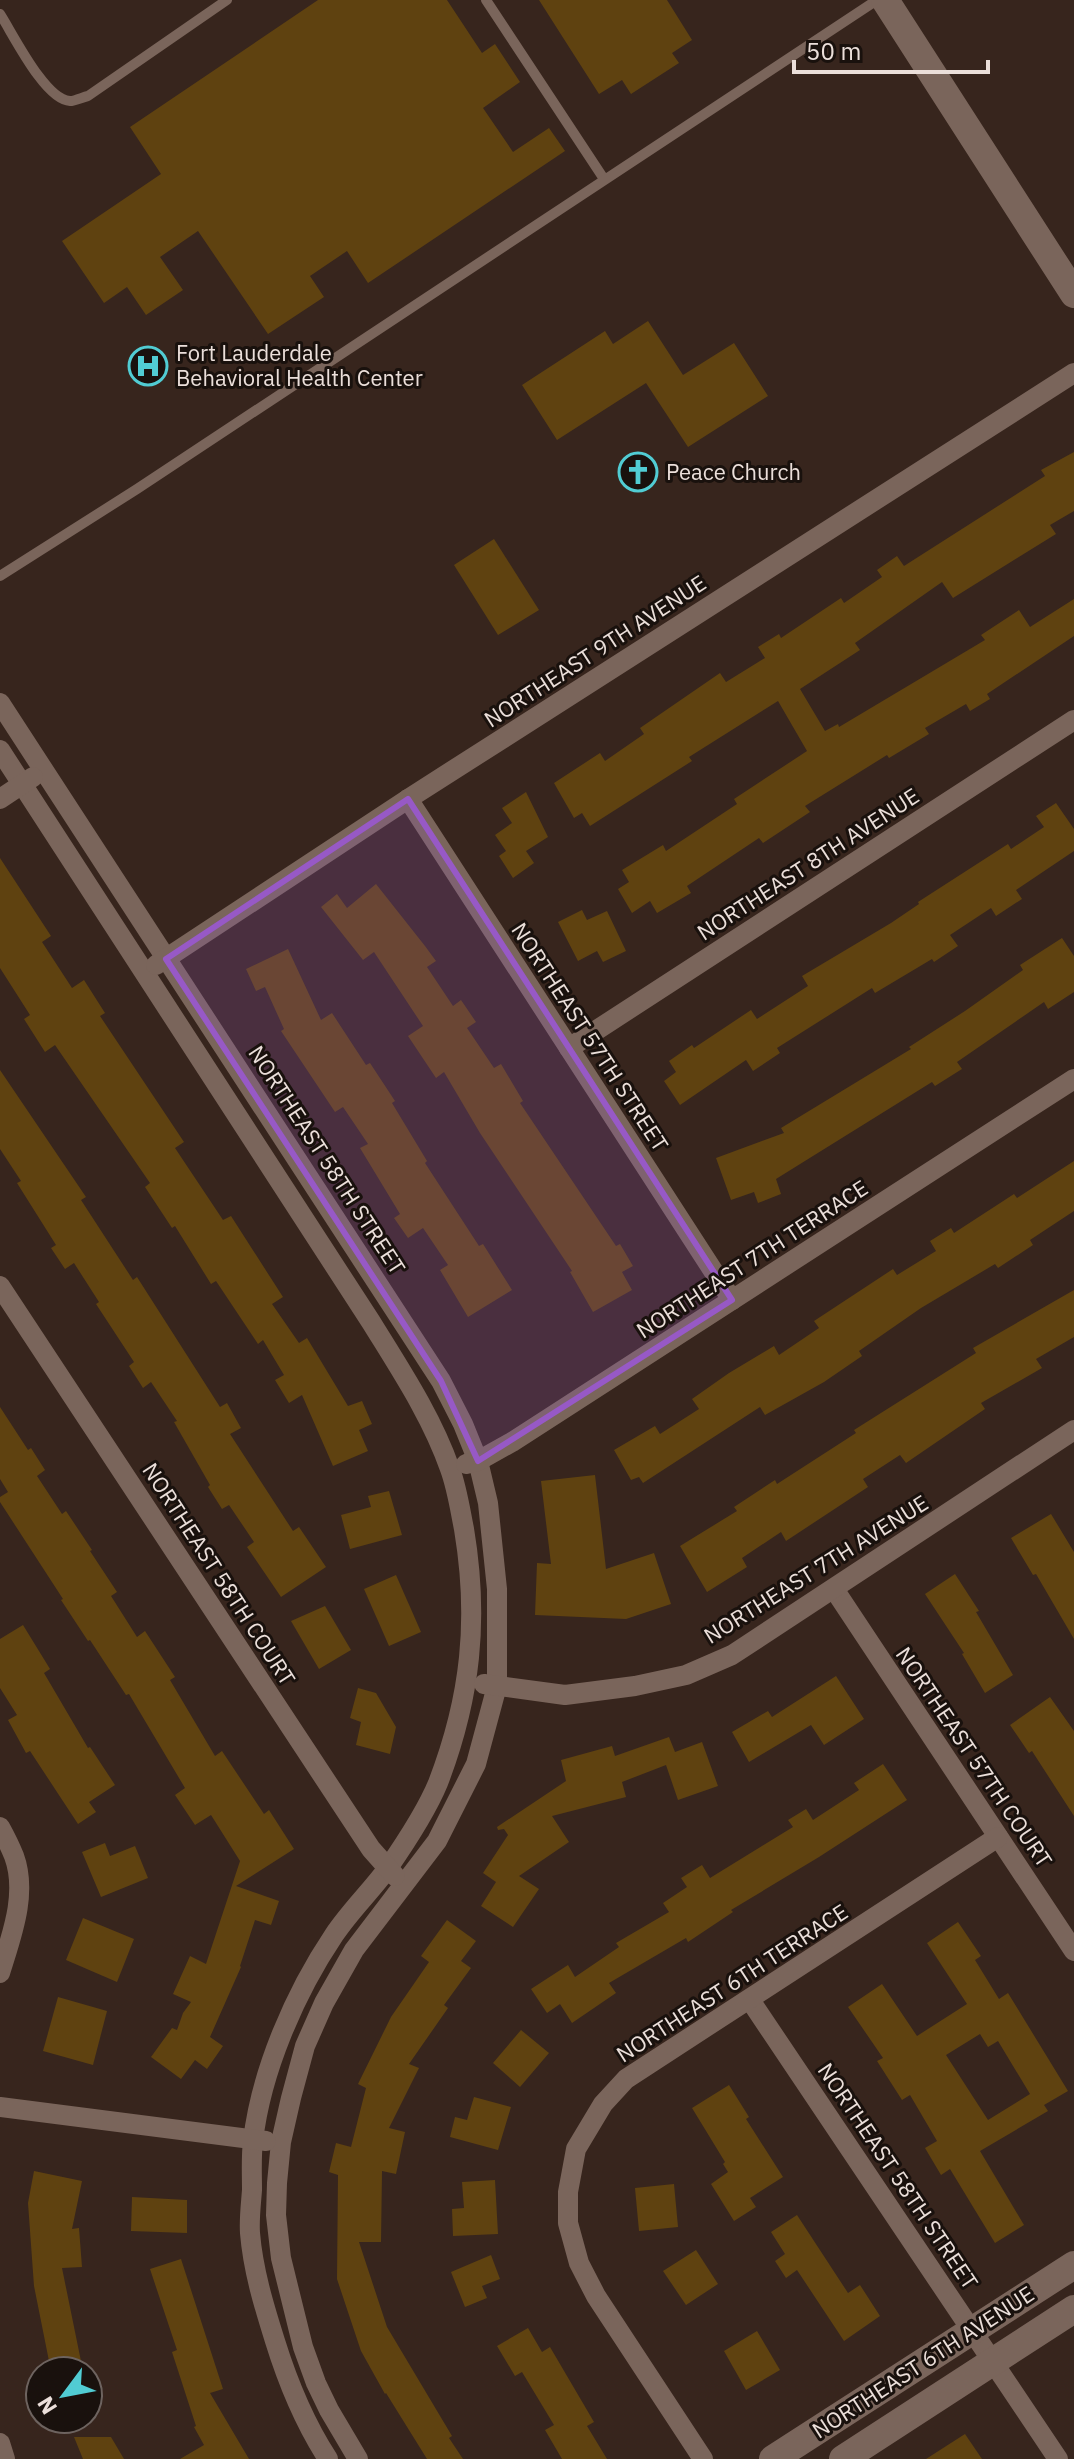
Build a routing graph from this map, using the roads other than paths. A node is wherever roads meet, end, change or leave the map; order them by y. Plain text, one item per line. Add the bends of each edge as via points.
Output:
1 (227, 0) edge
2 (486, 0) edge
3 (877, 0) edge
4 (885, 0) edge
5 (0, 14) edge
6 (604, 179) junction
7 (1074, 294) edge
8 (1074, 373) edge
9 (0, 576) edge
10 (0, 703) edge
11 (1074, 720) edge
12 (0, 750) edge
13 (43, 770) junction
14 (22, 784) junction
15 (0, 799) edge
16 (408, 799) junction
17 (166, 959) junction
18 (144, 974) junction
19 (569, 1048) junction
20 (1074, 1079) edge
21 (0, 1286) edge
22 (732, 1300) junction
23 (1074, 1430) edge
24 (478, 1461) junction
25 (450, 1469) junction
26 (834, 1589) junction
27 (467, 1682) junction
28 (497, 1686) junction
29 (0, 1827) edge
30 (998, 1837) junction
31 (387, 1869) junction
32 (404, 1884) junction
33 (1074, 1951) edge
34 (0, 1973) edge
35 (750, 2000) junction
36 (0, 2107) edge
37 (253, 2140) junction
38 (281, 2142) junction
39 (1074, 2265) edge
40 (1074, 2309) edge
41 (972, 2329) junction
42 (993, 2361) junction
43 (0, 2443) edge
44 (5, 2459) edge
45 (328, 2459) edge
46 (358, 2459) edge
47 (703, 2459) edge
48 (773, 2459) edge
49 (843, 2459) edge
50 (1058, 2459) edge

1 - 5 lane via 88,96 69,101 53,94
2 - 6 lane
3 - 6 lane
4 - 7 street
6 - 9 lane
8 - 16 street, NORTHEAST 9TH AVENUE
10 - 13 street, NORTHEAST 58TH STREET
11 - 19 street, NORTHEAST 8TH AVENUE
12 - 14 street
13 - 14 street
13 - 17 street, NORTHEAST 58TH STREET
14 - 15 street
14 - 18 street
16 - 17 street, NORTHEAST 9TH AVENUE
16 - 19 street, NORTHEAST 57TH STREET
17 - 18 street, NORTHEAST 9TH AVENUE
17 - 24 street, NORTHEAST 58TH STREET via 441,1381
18 - 25 street via 403,1373
19 - 22 street, NORTHEAST 57TH STREET
20 - 22 street, NORTHEAST 7TH TERRACE
21 - 31 street, NORTHEAST 58TH COURT
22 - 24 street, NORTHEAST 7TH TERRACE
23 - 26 street, NORTHEAST 7TH AVENUE
24 - 25 street, NORTHEAST 7TH TERRACE
24 - 28 street, NORTHEAST 58TH STREET via 495,1563
25 - 27 street via 469,1563 473,1623
26 - 28 street, NORTHEAST 7TH AVENUE via 732,1655 686,1675 565,1695
26 - 30 street, NORTHEAST 57TH COURT
27 - 28 street, NORTHEAST 7TH AVENUE
27 - 31 street via 437,1786
28 - 32 street, NORTHEAST 58TH STREET via 476,1764 437,1841
29 - 34 street via 15,1858 19,1891
30 - 33 street, NORTHEAST 57TH COURT
30 - 35 street, NORTHEAST 6TH TERRACE
31 - 32 street, NORTHEAST 58TH COURT
31 - 37 street via 333,1936 299,1996 262,2095
32 - 38 street, NORTHEAST 58TH STREET via 354,1950 324,2003 305,2046
35 - 41 street, NORTHEAST 58TH STREET
35 - 47 street, NORTHEAST 6TH TERRACE via 626,2079 603,2104 576,2149 568,2192 568,2223 579,2263
36 - 37 street
37 - 38 street
37 - 45 street via 250,2233 258,2286 289,2384
38 - 46 street, NORTHEAST 58TH STREET via 276,2215 288,2293 316,2383
39 - 41 street, NORTHEAST 6TH AVENUE
40 - 42 street, NORTHEAST 6TH AVENUE
41 - 42 street, NORTHEAST 58TH STREET
41 - 48 street, NORTHEAST 6TH AVENUE
42 - 49 street, NORTHEAST 6TH AVENUE
42 - 50 street, NORTHEAST 58TH STREET
43 - 44 street

